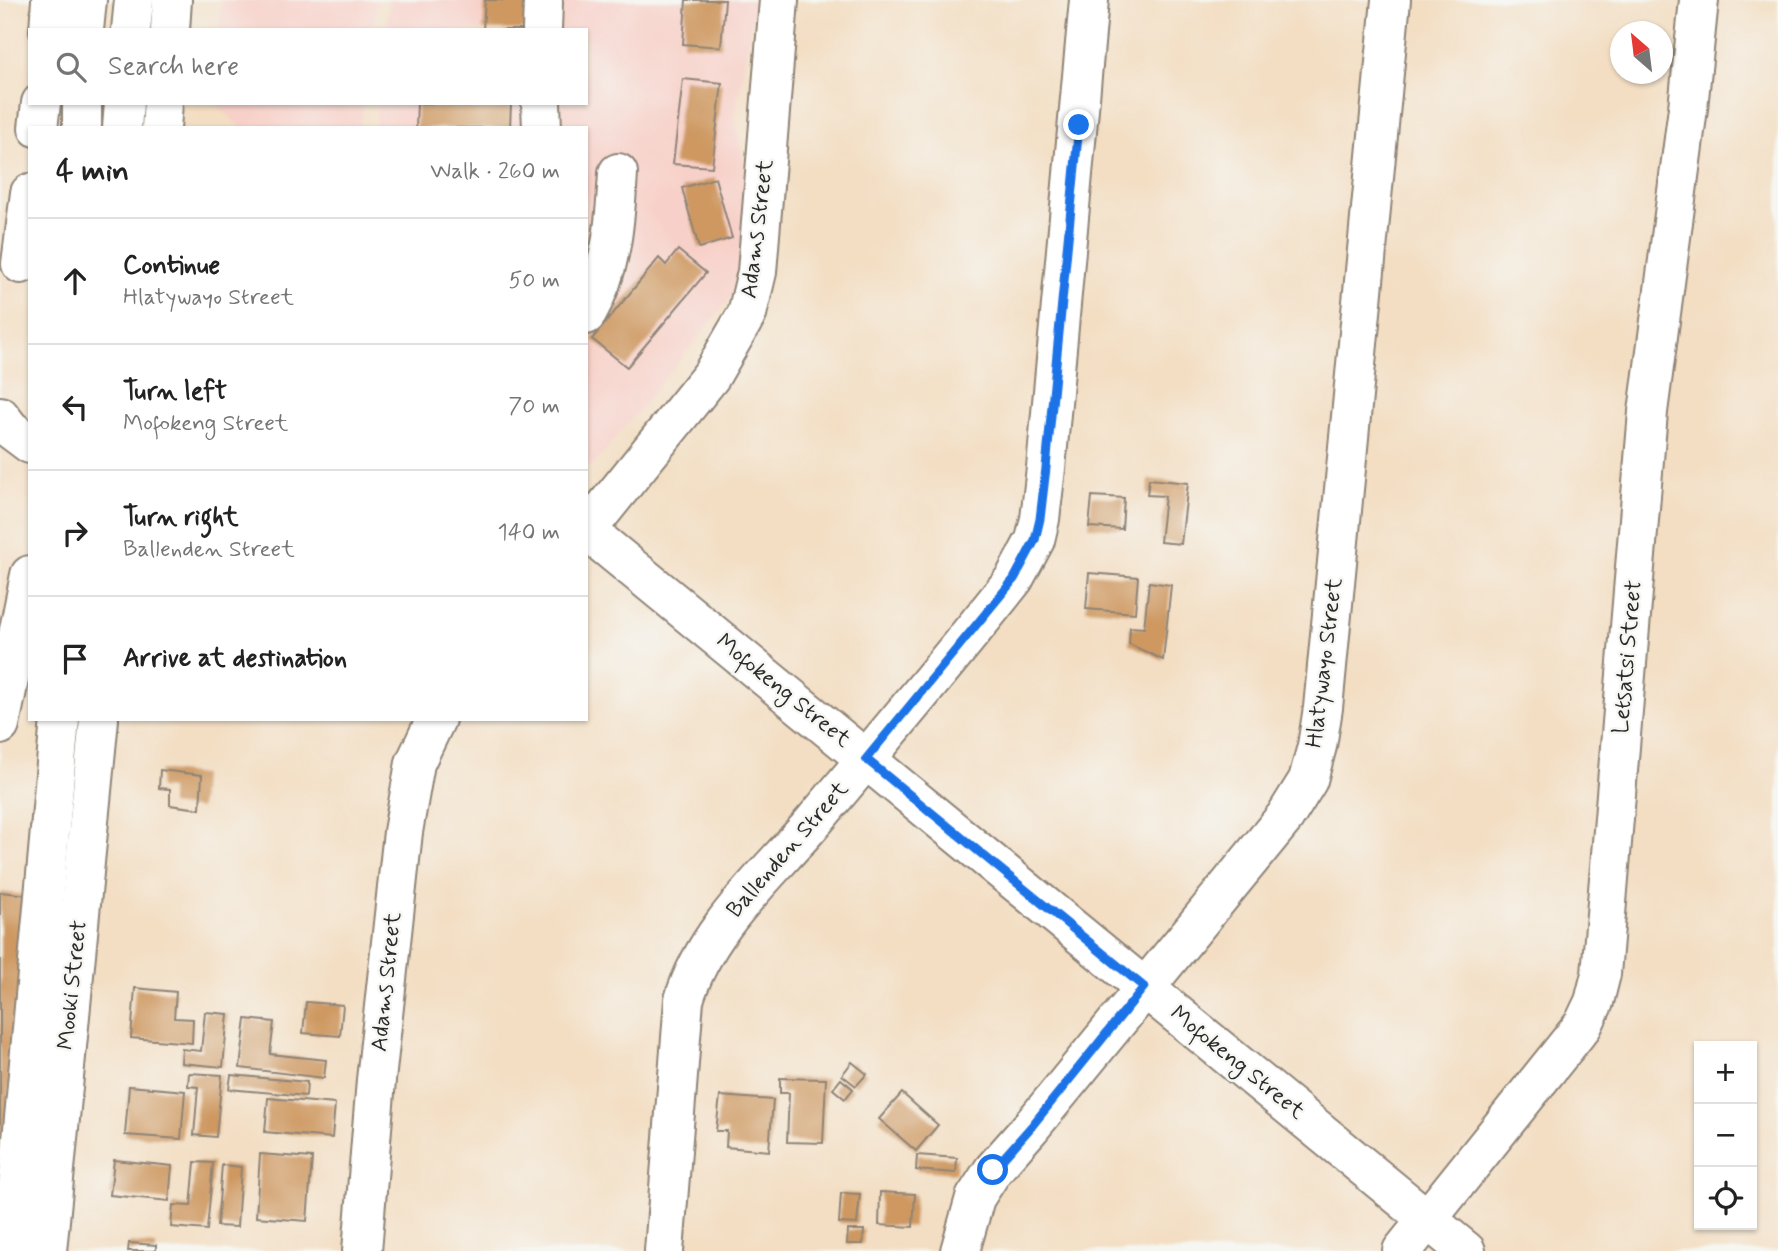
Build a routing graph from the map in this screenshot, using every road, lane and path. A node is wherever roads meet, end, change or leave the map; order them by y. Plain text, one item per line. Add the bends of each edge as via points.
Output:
1 (51, 0) edge
2 (87, 0) edge
3 (134, 0) edge
4 (172, 0) edge
5 (779, 0) edge
6 (1089, 0) edge
7 (1391, 0) edge
8 (1699, 0) edge
9 (49, 28) edge
10 (84, 28) edge
11 (131, 28) edge
12 (170, 28) edge
13 (41, 105) edge
14 (82, 105) edge
15 (124, 105) edge
16 (541, 105) edge
17 (38, 126) edge
18 (82, 126) edge
19 (122, 126) edge
20 (542, 126) edge
21 (618, 173) dead end
22 (28, 205) edge
23 (17, 269) edge
24 (588, 311) edge
25 (0, 416) edge
26 (28, 442) edge
27 (588, 529) edge
28 (588, 533) edge
29 (28, 585) edge
30 (60, 721) edge
31 (99, 721) edge
32 (435, 721) edge
33 (0, 725) edge
34 (866, 759) junction
35 (1144, 987) junction
36 (1428, 1220) junction
37 (12, 1251) edge
38 (47, 1251) edge
39 (362, 1251) edge
40 (664, 1251) edge
41 (960, 1251) edge
42 (1402, 1251) edge
43 (1466, 1251) edge

1 - 9 street
2 - 10 street
3 - 11 street
4 - 12 street
5 - 27 street, Adams Street via 757,272 747,314 711,376
6 - 34 street, Ballenden Street via 1046,468 1035,540 1014,579
7 - 35 street, Hlatywayo Street via 1317,746 1307,780 1285,817
8 - 36 street, Letsatsi Street via 1648,412 1601,974 1583,1026
13 - 17 street
14 - 18 street
15 - 19 street
16 - 20 street
21 - 24 street via 607,270
22 - 23 street
25 - 26 street
28 - 34 street, Mofokeng Street
29 - 33 street
30 - 37 street, Mooki Street
31 - 38 street, Mooki Street
32 - 39 street, Adams Street via 415,763 403,832
34 - 35 street, Mofokeng Street
34 - 40 street, Ballenden Street via 754,887 691,977 684,1000
35 - 36 street, Mofokeng Street
35 - 41 street, Hlatywayo Street via 993,1170 975,1198
36 - 42 street, Letsatsi Street
36 - 43 street, Mofokeng Street

